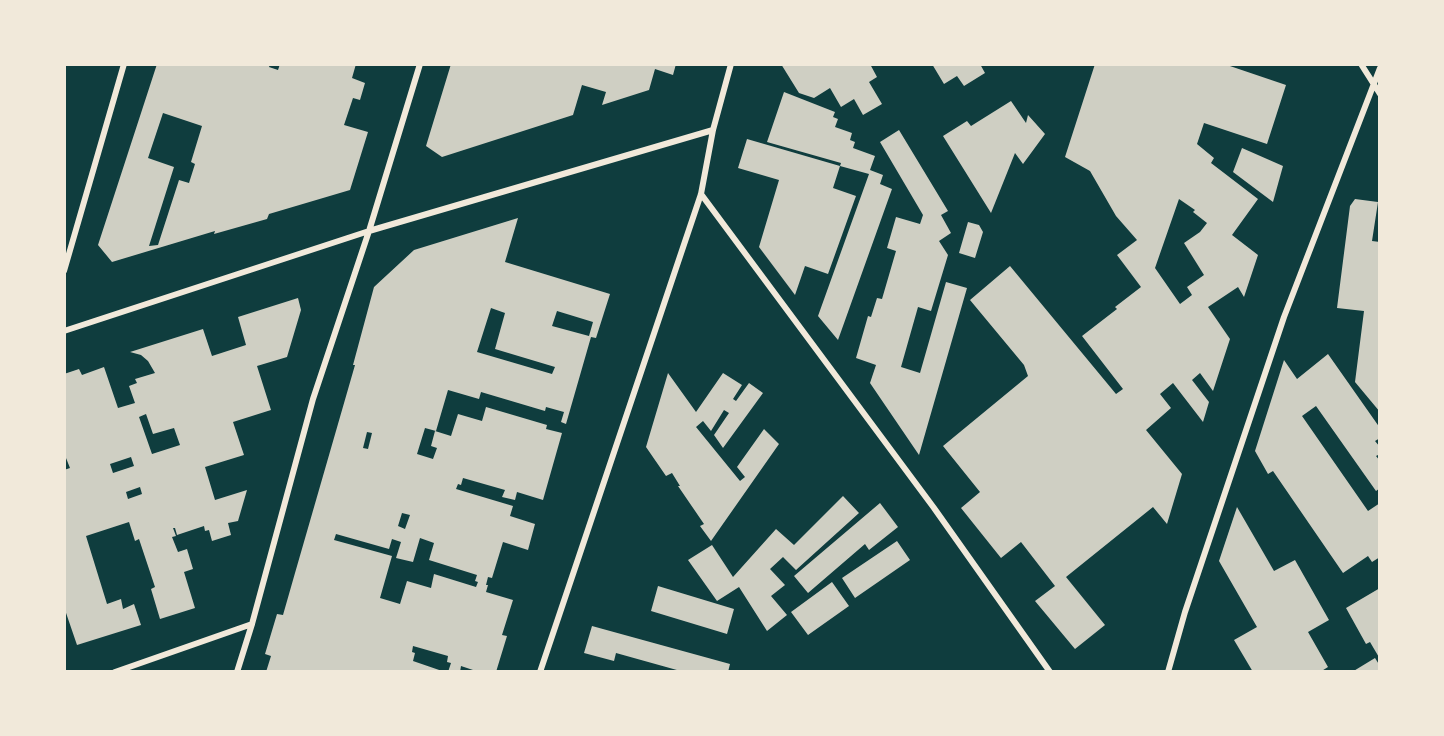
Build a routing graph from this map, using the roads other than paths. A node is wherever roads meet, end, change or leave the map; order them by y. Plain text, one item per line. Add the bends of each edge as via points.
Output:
1 (124, 64) edge
2 (420, 64) edge
3 (731, 64) edge
4 (1361, 64) edge
5 (1380, 68) edge
6 (1373, 83) junction
7 (1380, 94) edge
8 (713, 130) junction
9 (701, 195) junction
10 (369, 231) junction
11 (64, 271) edge
12 (64, 331) edge
13 (252, 624) junction
14 (115, 672) edge
15 (237, 672) edge
16 (540, 672) edge
17 (1050, 672) edge
18 (1168, 672) edge

1 - 11 street
2 - 10 street
3 - 8 street
4 - 6 street
5 - 6 street
6 - 7 street
6 - 18 street via 1284,317
8 - 9 street
8 - 10 street
9 - 16 street
9 - 17 street via 934,508
10 - 12 street
10 - 13 street via 313,399
13 - 14 street
13 - 15 street

